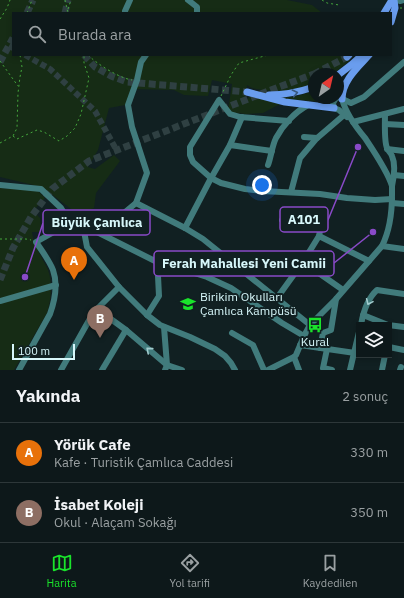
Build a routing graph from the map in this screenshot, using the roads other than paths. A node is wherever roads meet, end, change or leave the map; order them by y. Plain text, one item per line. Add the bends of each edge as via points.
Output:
1 (130, 0) edge
2 (188, 0) edge
3 (393, 0) edge
4 (398, 0) edge
5 (404, 0) edge
6 (125, 12) edge
7 (197, 12) edge
8 (385, 12) edge
9 (390, 12) edge
10 (392, 18) edge
11 (138, 56) edge
12 (145, 56) edge
13 (361, 56) edge
14 (368, 56) edge
15 (141, 62) junction
16 (404, 62) edge
17 (344, 70) edge
18 (344, 87) edge
19 (308, 89) edge
20 (344, 100) edge
21 (333, 104) edge
22 (343, 104) edge
23 (308, 105) junction
24 (334, 108) junction
25 (404, 109) edge
26 (385, 114) junction
27 (344, 115) junction
28 (242, 117) junction
29 (289, 121) junction
30 (353, 122) junction
31 (385, 124) junction
32 (404, 125) edge
33 (304, 138) dead end
34 (317, 138) junction
35 (230, 145) junction
36 (387, 149) junction
37 (272, 151) junction
38 (404, 151) edge
39 (268, 165) dead end
40 (394, 175) junction
41 (404, 176) edge
42 (211, 178) junction
43 (0, 185) edge
44 (392, 186) junction
45 (292, 192) junction
46 (392, 201) junction
47 (136, 203) junction
48 (404, 204) edge
49 (282, 220) dead end
50 (70, 224) junction
51 (85, 227) junction
52 (185, 228) junction
53 (319, 236) junction
54 (382, 246) junction
55 (404, 250) edge
56 (369, 261) junction
57 (303, 262) junction
58 (163, 265) junction
59 (56, 285) junction
60 (119, 287) junction
61 (343, 290) junction
62 (404, 294) edge
63 (277, 298) junction
64 (336, 299) junction
65 (0, 301) edge
66 (98, 309) junction
67 (147, 315) junction
68 (363, 315) junction
69 (361, 322) edge
70 (380, 322) edge
71 (310, 325) junction
72 (392, 326) edge
73 (164, 327) junction
74 (404, 327) edge
75 (126, 330) junction
76 (232, 333) dead end
77 (304, 336) junction
78 (300, 344) junction
79 (320, 348) junction
80 (356, 348) edge
81 (392, 348) edge
82 (327, 349) junction
83 (404, 350) edge
84 (355, 353) junction
85 (294, 357) junction
86 (384, 358) edge
87 (166, 367) edge
88 (19, 370) edge
89 (61, 370) edge
90 (102, 370) edge
91 (182, 370) edge
92 (235, 370) edge
93 (264, 370) edge
94 (268, 370) edge
95 (299, 370) edge
96 (332, 370) edge
97 (350, 370) edge
98 (382, 370) edge

1 - 6 street
2 - 7 street via 197,7
3 - 8 main road
3 - 9 main road
3 - 10 main road via 395,8
4 - 5 street
11 - 15 street
12 - 15 street
13 - 17 main road
14 - 18 main road
15 - 47 street via 128,105 132,127 147,173
16 - 20 street via 364,97 351,102
23 -> 19 main road via 247,92 286,95
21 - 24 street
22 - 30 street
23 - 24 main road
23 - 29 street
24 - 27 street
25 - 26 street
26 - 30 street
26 - 31 street
27 - 30 street
27 - 34 street
28 - 29 street
28 - 35 street
28 - 42 street via 230,114 219,100 190,147 193,162
29 - 37 street via 275,139
30 - 44 street via 373,150
31 - 32 street
31 - 36 street
33 - 34 street
34 - 45 street via 300,158
35 - 37 street
35 - 42 street
36 - 38 street
36 - 40 street via 393,157
37 - 39 street
40 - 41 street
40 - 44 street
42 - 45 street via 245,189
42 - 52 street
43 - 50 street via 41,189 61,208
44 - 46 street
45 - 46 street
46 - 48 street
46 - 54 street via 387,236
47 - 51 street via 118,218 102,225
47 - 52 street
49 - 53 street via 317,228 320,231
50 - 51 street
50 - 59 street via 36,242 53,269
51 - 58 street
51 - 60 street via 87,247
52 - 63 street via 203,239
53 - 56 street
53 - 57 street
54 - 55 street
54 - 56 street
56 - 61 street
57 - 61 street
57 - 63 street
58 - 67 street via 158,276 159,296
58 - 77 street via 208,277 231,288
59 - 65 street
59 - 88 street via 50,314
60 - 66 street
60 - 67 street
61 - 64 street
62 -> 68 street via 377,290
63 - 71 street
64 - 71 street
64 - 79 street via 331,330 323,333
66 - 75 street
66 - 89 street
67 - 73 street
68 - 69 street
68 - 70 street
71 - 77 street
72 - 74 street
73 - 87 street
73 - 92 street via 190,336 215,349 225,356
87 -> 75 street
75 - 90 street
76 - 93 street via 253,345
77 - 78 street
78 - 79 street
78 - 85 street
79 - 82 street
80 - 84 street
81 - 83 street
82 - 84 street
82 - 96 street via 323,368
84 - 97 street
85 - 94 street
85 - 95 street
86 - 98 street
87 - 91 street

